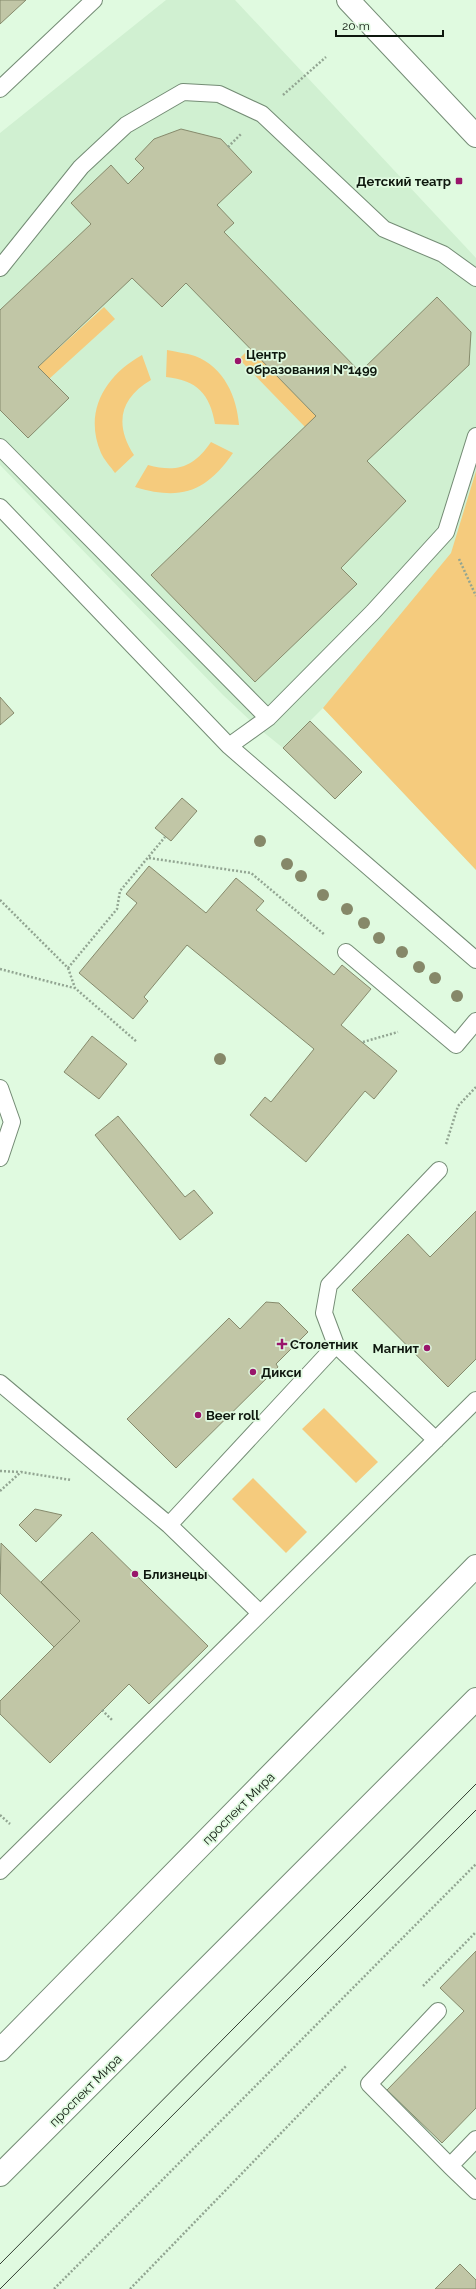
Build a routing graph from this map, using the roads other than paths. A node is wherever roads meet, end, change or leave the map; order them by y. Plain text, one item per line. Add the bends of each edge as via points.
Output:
1 (94, 0) edge
2 (348, 0) edge
3 (0, 89) edge
4 (476, 136) edge
5 (0, 268) edge
6 (476, 278) edge
7 (476, 436) edge
8 (0, 447) edge
9 (0, 507) edge
10 (268, 718) junction
11 (229, 746) junction
12 (346, 952) road end
13 (476, 960) edge
14 (476, 1021) edge
15 (0, 1088) edge
16 (0, 1158) edge
17 (439, 1170) road end
18 (336, 1345) junction
19 (0, 1383) edge
20 (476, 1400) edge
21 (436, 1440) junction
22 (169, 1525) junction
23 (476, 1566) edge
24 (260, 1613) junction
25 (476, 1699) edge
26 (0, 1870) edge
27 (438, 2011) dead end
28 (0, 2050) edge
29 (476, 2139) edge
30 (450, 2166) junction
31 (0, 2175) edge
32 (476, 2191) edge

1 - 3 lane
2 - 4 main road
5 - 6 lane via 82,167 126,125 183,92 219,94 262,114 384,229 443,254
7 - 10 lane via 446,532 373,612
8 - 10 lane
9 - 11 lane
10 - 11 lane
11 - 13 lane
12 - 14 lane via 456,1045
15 - 16 lane via 12,1122
17 - 18 lane via 329,1285 324,1313
18 - 21 lane
18 - 22 lane
19 - 22 lane
20 - 21 lane
21 - 24 lane
22 - 24 lane
23 - 28 main road, проспект Мира
24 - 26 lane
25 - 31 main road, проспект Мира
27 - 30 lane via 369,2084
29 - 30 lane
30 - 32 lane

